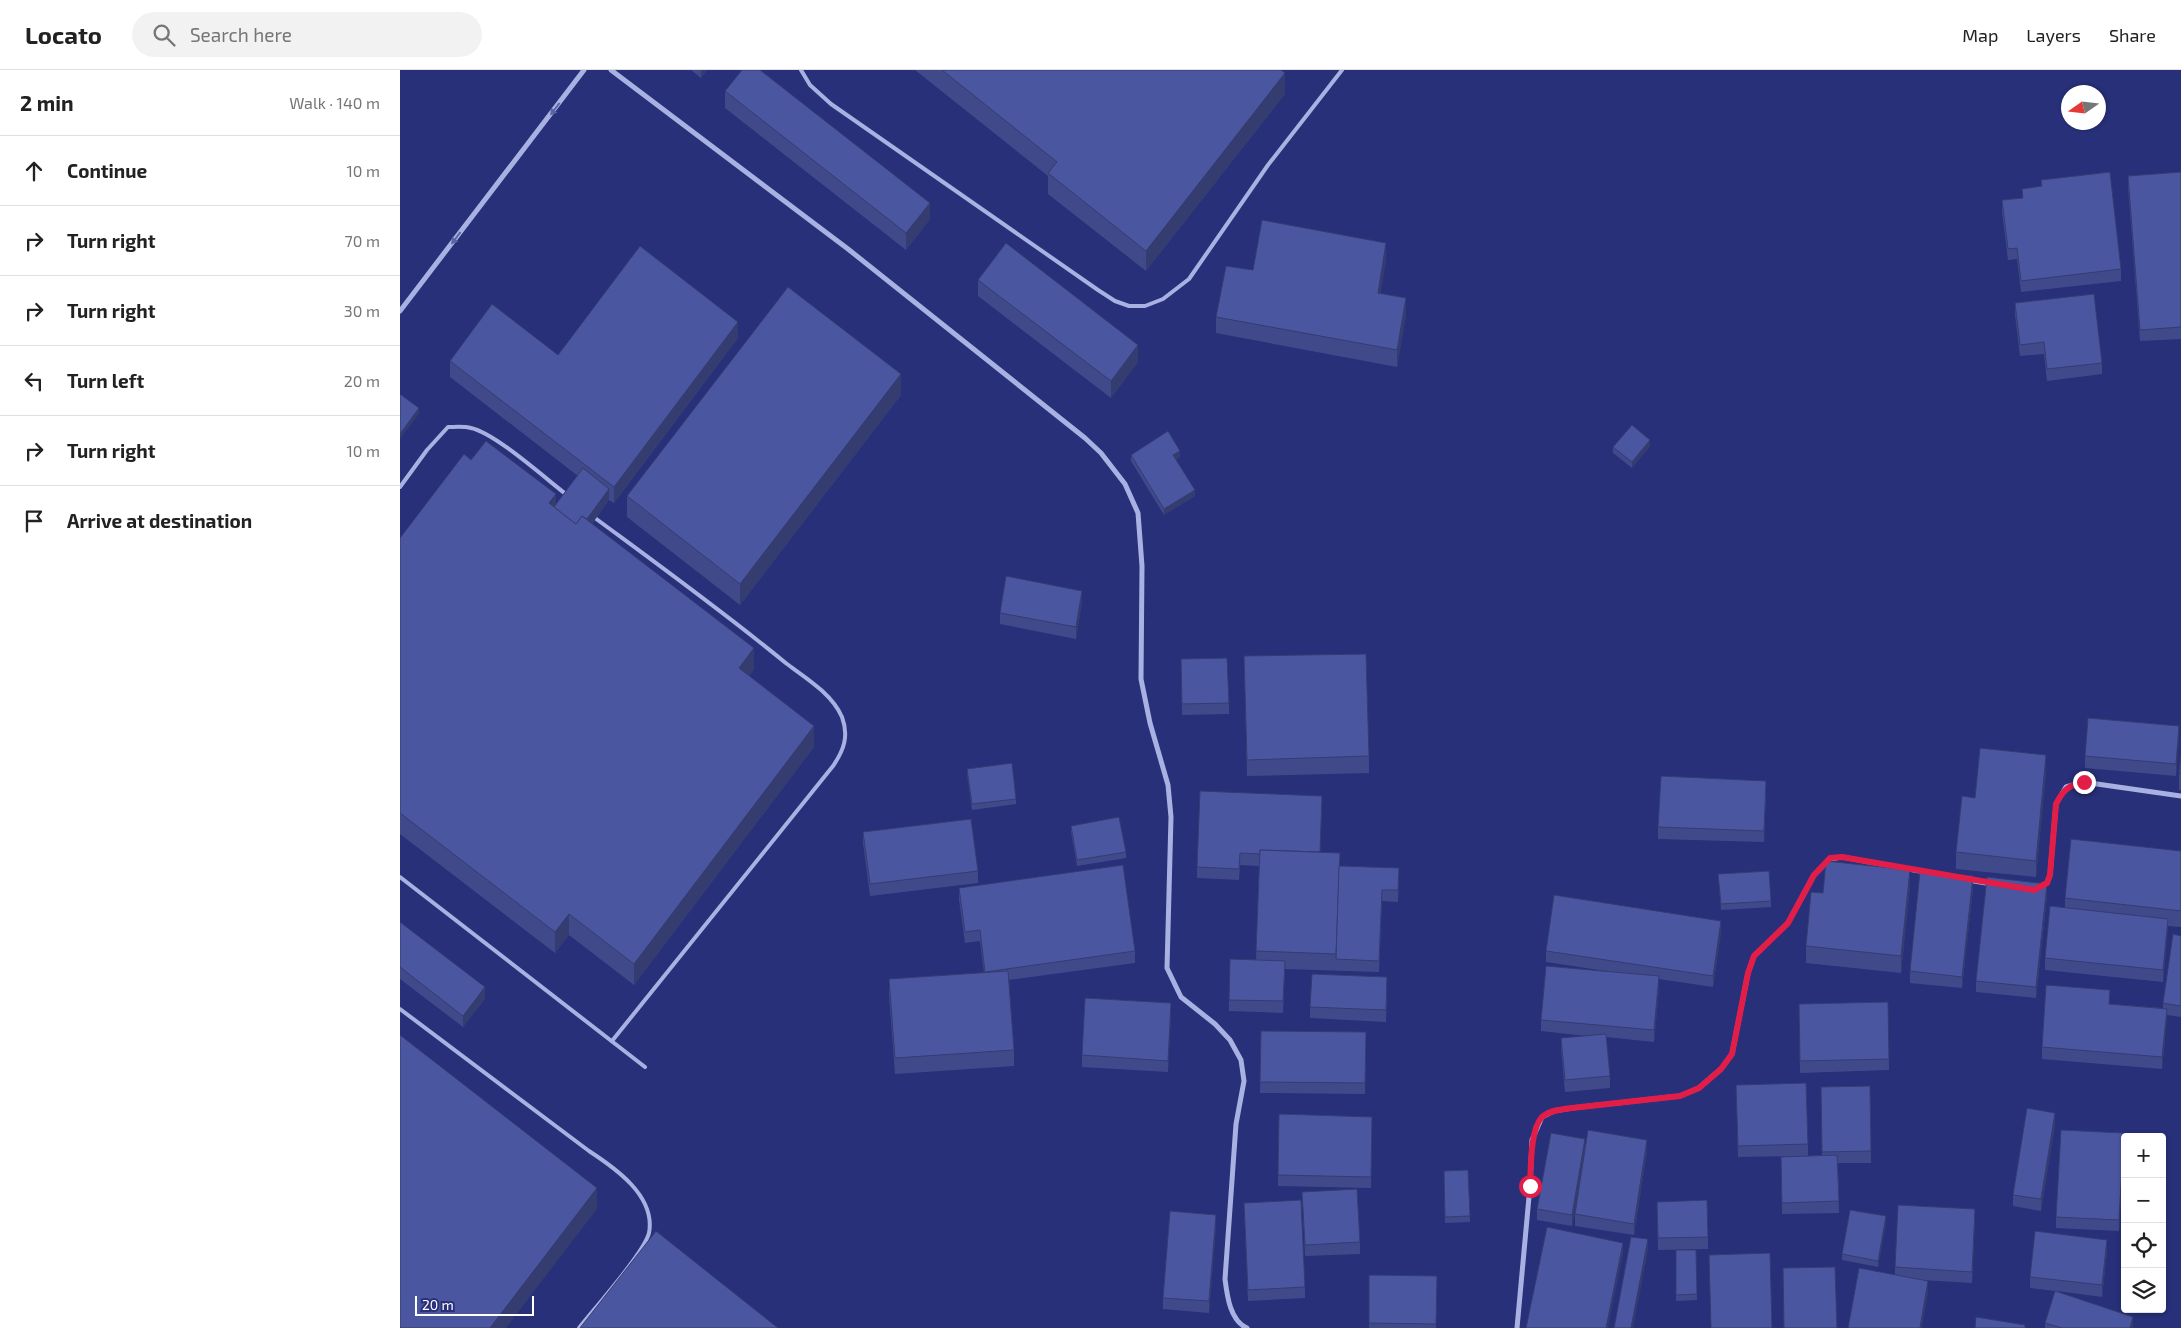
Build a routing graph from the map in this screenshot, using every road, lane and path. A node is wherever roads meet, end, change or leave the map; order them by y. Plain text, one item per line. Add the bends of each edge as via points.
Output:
1 (584, 70) edge
2 (611, 70) edge
3 (801, 70) edge
4 (1342, 70) edge
5 (400, 311) edge
6 (400, 487) edge
7 (569, 497) edge
8 (596, 518) edge
9 (2181, 796) edge
10 (1928, 872) edge
11 (400, 877) edge
12 (1965, 879) edge
13 (2003, 886) edge
14 (2034, 890) edge
15 (400, 1009) edge
16 (612, 1041) junction
17 (645, 1067) dead end
18 (579, 1328) edge
19 (1247, 1328) edge
20 (1516, 1328) edge

1 -> 5 street
2 - 19 street via 848,249 1085,438 1125,484 1138,514 1142,566 1141,679 1168,785 1171,817 1167,968 1181,997 1215,1024 1230,1040 1241,1060 1244,1081 1236,1124 1225,1279 1227,1298 1241,1325
3 - 4 lane via 810,85 839,110 1098,290 1129,306 1145,306 1163,298 1188,279 1268,165
6 - 7 lane via 448,427 462,427 473,428 502,445
8 - 16 lane via 822,693 841,716 847,738 833,766
9 - 14 street via 2084,782 2066,787 2056,804 2050,875 2047,883
10 - 20 street via 1842,857 1830,858 1814,875 1788,923 1754,956 1732,1054 1721,1069 1699,1088 1680,1096 1572,1108 1554,1111 1542,1118 1532,1140
11 - 16 lane
12 - 13 street
15 - 18 lane via 616,1169 638,1193 648,1212 648,1233 622,1274
16 - 17 lane

